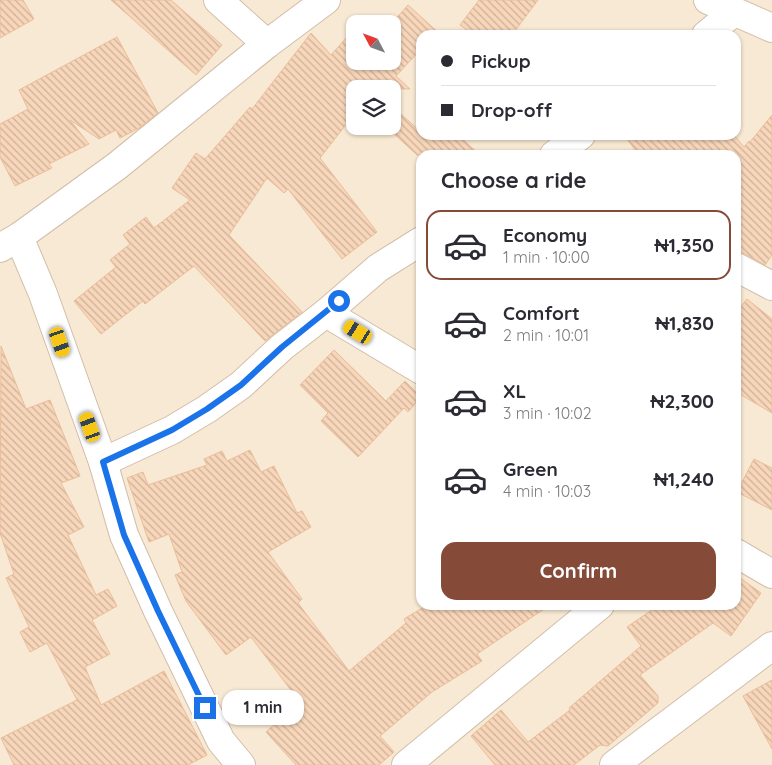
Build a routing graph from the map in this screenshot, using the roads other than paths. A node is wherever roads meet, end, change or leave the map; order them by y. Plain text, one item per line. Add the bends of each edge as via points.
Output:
1 (218, 0) edge
2 (326, 0) edge
3 (708, 0) edge
4 (734, 12) junction
5 (772, 28) edge
6 (712, 30) edge
7 (267, 44) junction
8 (574, 140) edge
9 (562, 150) edge
10 (10, 242) edge
11 (416, 244) edge
12 (741, 270) edge
13 (772, 286) edge
14 (326, 313) junction
15 (416, 367) edge
16 (103, 462) junction
17 (741, 557) edge
18 (772, 574) edge
19 (594, 610) edge
20 (772, 646) edge
21 (240, 765) edge
22 (406, 765) edge
23 (614, 765) edge

1 - 7 street
2 - 7 street
3 - 4 street
4 - 5 street
4 - 6 street
7 - 10 street via 117,166
8 - 9 street
10 - 16 street via 43,294
11 - 14 street via 378,268
12 - 13 street
14 - 15 street
14 - 16 street via 241,385 207,409 172,430
16 - 21 street via 124,535 158,611 221,741
17 - 18 street
19 - 22 street
20 - 23 street

